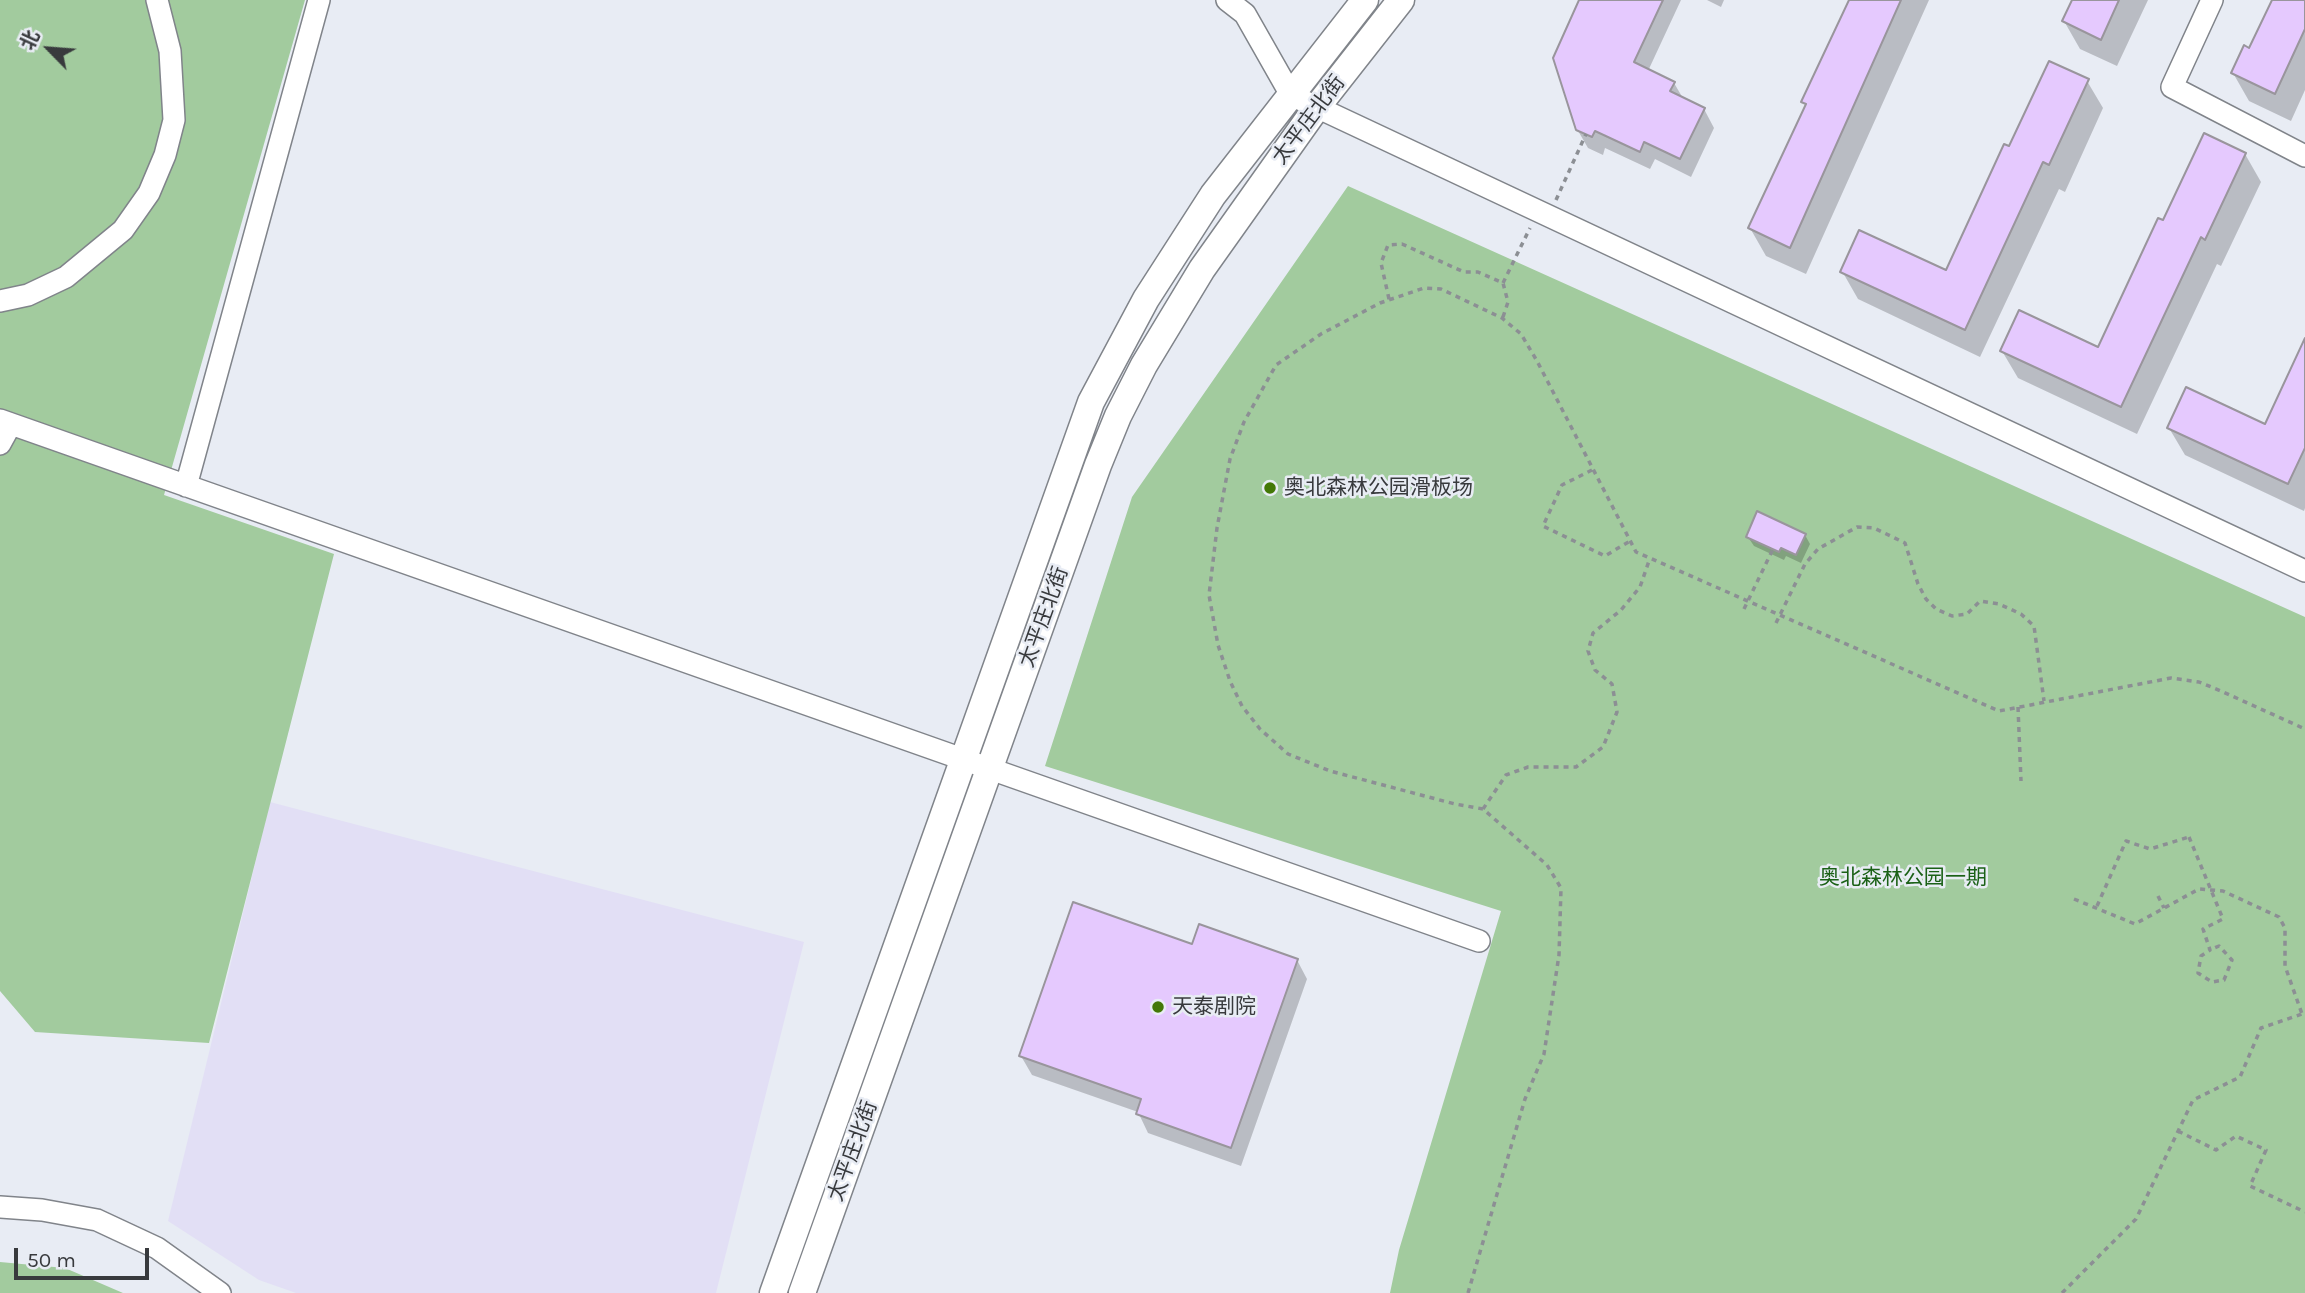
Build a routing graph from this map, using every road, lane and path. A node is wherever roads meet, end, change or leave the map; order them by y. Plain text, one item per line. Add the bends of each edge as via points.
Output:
1 (157, 0) edge
2 (319, 0) edge
3 (1227, 0) edge
4 (1365, 0) edge
5 (1401, 0) edge
6 (2212, 0) edge
7 (1291, 95) junction
8 (1317, 107) junction
9 (1586, 134) dead end
10 (2305, 156) edge
11 (1544, 212) junction
12 (1503, 283) junction
13 (1389, 299) junction
14 (0, 301) edge
15 (1502, 318) junction
16 (5, 422) edge
17 (0, 444) edge
18 (1592, 470) junction
19 (186, 486) junction
20 (1630, 541) junction
21 (1773, 549) dead end
22 (1650, 558) junction
23 (2305, 571) edge
24 (1749, 601) junction
25 (1744, 609) dead end
26 (1783, 616) junction
27 (1776, 624) dead end
28 (2044, 701) junction
29 (2018, 707) junction
30 (2305, 729) edge
31 (962, 760) junction
32 (989, 770) junction
33 (2021, 781) dead end
34 (1483, 808) junction
35 (2158, 895) dead end
36 (2074, 899) dead end
37 (2096, 906) junction
38 (2164, 908) junction
39 (1479, 941) dead end
40 (2210, 950) junction
41 (2304, 1014) edge
42 (2178, 1131) junction
43 (0, 1208) edge
44 (2305, 1212) edge
45 (220, 1293) edge
46 (773, 1293) edge
47 (802, 1293) edge
48 (1468, 1293) edge
49 (2064, 1293) edge

1 - 14 street via 170,51 173,120 149,193 123,230 66,276 28,295
2 - 19 street
3 - 7 street via 1245,14
4 - 7 main road, 太平庄北街
5 - 8 main road, 太平庄北街
6 - 10 street via 2172,87
7 - 8 street
7 - 31 main road, 太平庄北街 via 1175,251 1117,348 1096,391
8 - 11 street
8 - 32 main road, 太平庄北街 via 1202,269 1118,416
9 - 11 path
11 - 12 path
11 - 23 street
12 - 13 path via 1478,272 1464,272 1402,244 1388,245 1381,263
12 - 15 path via 1508,302
13 - 15 path via 1424,288 1441,289
13 - 34 path via 1321,334 1276,365 1244,422 1230,459 1217,528 1209,595 1217,645 1242,706 1288,754 1330,771
15 - 18 path via 1521,334 1537,361
16 - 17 street
16 - 19 street
18 - 20 path
18 - 20 path via 1562,485 1543,526 1605,556
19 - 31 street
20 - 22 path via 1636,552
21 - 24 path
22 - 24 path
22 - 34 path via 1640,587 1593,633 1588,651 1595,670 1612,684 1617,712 1603,747 1576,767 1528,767 1506,775
24 - 25 path
24 - 26 path
26 - 27 path
26 - 28 path via 1805,564 1818,549 1857,527 1874,528 1905,543 1918,584 1936,609 1967,614 1980,601 1999,604 2034,626
26 - 29 path via 2000,711
28 - 29 path
28 - 30 path via 2171,678 2199,682
29 - 33 path
31 - 32 street
31 - 46 main road, 太平庄北街
32 - 39 street
32 - 47 main road, 太平庄北街
34 - 48 path via 1547,865 1560,888 1559,956 1544,1054 1525,1099
35 - 38 path
36 - 37 path
37 - 38 path via 2135,924
37 - 40 path, bridge via 2126,841 2150,849 2189,837 2223,919 2203,929
38 - 41 path via 2199,889 2223,891 2279,917 2285,928 2286,966
40 - 40 path, bridge via 2201,956 2198,973 2213,982 2224,980 2232,960 2219,946
41 - 42 path via 2261,1028 2240,1077 2193,1100
42 - 44 path via 2216,1150 2236,1136 2266,1150 2250,1186
42 - 49 path via 2136,1219
43 - 45 street via 97,1220 157,1248

